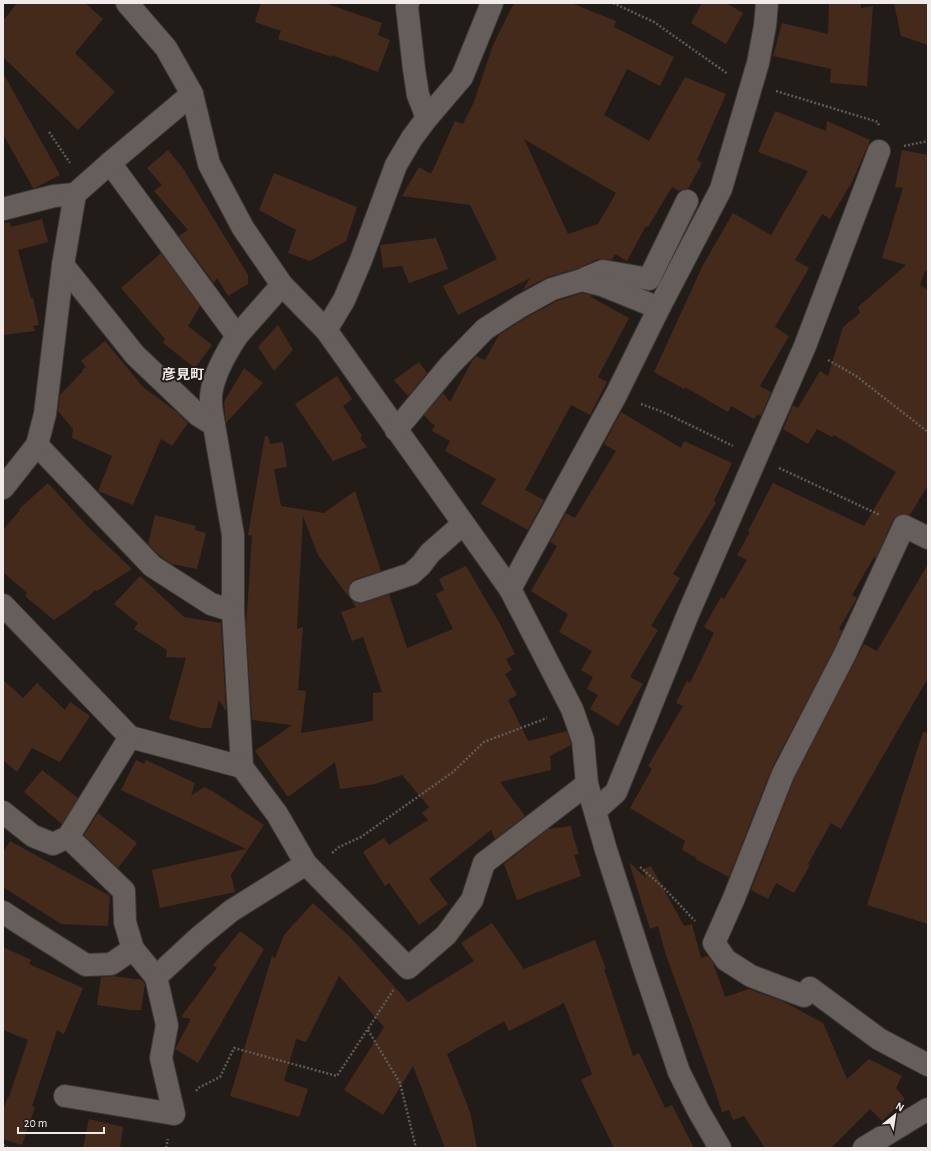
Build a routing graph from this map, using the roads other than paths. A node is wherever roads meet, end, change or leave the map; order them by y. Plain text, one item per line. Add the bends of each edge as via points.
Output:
1 (127, 3) edge
2 (492, 3) edge
3 (767, 3) edge
4 (404, 4) edge
5 (192, 94) junction
6 (427, 118) junction
7 (879, 151) road end
8 (110, 163) junction
9 (80, 190) junction
10 (687, 201) dead end
11 (3, 209) edge
12 (63, 266) junction
13 (582, 280) junction
14 (282, 285) junction
15 (659, 308) junction
16 (326, 330) junction
17 (237, 336) junction
18 (214, 425) junction
19 (396, 430) junction
20 (37, 445) junction
21 (3, 488) edge
22 (463, 524) junction
23 (928, 538) edge
24 (510, 589) junction
25 (360, 591) dead end
26 (3, 605) edge
27 (233, 611) junction
28 (130, 737) junction
29 (242, 766) junction
30 (587, 784) junction
31 (595, 811) junction
32 (3, 812) edge
33 (68, 837) junction
34 (309, 867) junction
35 (3, 912) edge
36 (133, 949) junction
37 (156, 977) junction
38 (928, 1065) edge
39 (65, 1096) dead end
40 (928, 1109) edge
41 (720, 1148) edge
42 (864, 1148) edge

1 - 5 street via 166,48
2 - 6 street via 462,77
3 - 15 street via 758,63 721,189
4 - 6 street via 417,88
5 - 8 street
5 - 14 street via 209,164 243,228
6 - 16 street via 396,165 344,300
7 - 31 street via 805,346 688,614 616,792
8 - 9 street
8 - 17 street
9 - 11 street
9 - 12 street
10 - 13 street via 650,279 603,271
12 - 18 street via 135,355 198,415
12 - 20 street via 45,414
13 - 15 street via 602,285
13 - 19 street via 552,289 485,329 450,365
14 - 16 street
14 - 17 street
15 - 24 street via 616,395
16 - 19 street
17 - 18 street via 225,355 213,388 210,402
18 - 27 street via 233,536
19 - 22 street
20 - 21 street
20 - 27 street via 152,566 211,604
22 - 24 street
22 - 25 street via 411,574
23 - 38 street via 904,526 845,654 783,774 714,943 726,960 751,976 804,996 810,988 879,1039
24 - 30 street via 572,709 583,740
26 - 28 street
27 - 29 street
28 - 29 street
28 - 33 street
29 - 34 street via 277,814
30 - 31 street
30 - 34 street via 484,864 472,900 446,935 408,968
31 - 41 street via 679,1072
32 - 33 street via 33,836 53,844
33 - 36 street via 124,891 125,922
34 - 37 street via 231,912
35 - 36 street via 86,965 112,964
36 - 37 street
37 - 39 street via 167,1025 161,1058 174,1114
40 - 42 street

